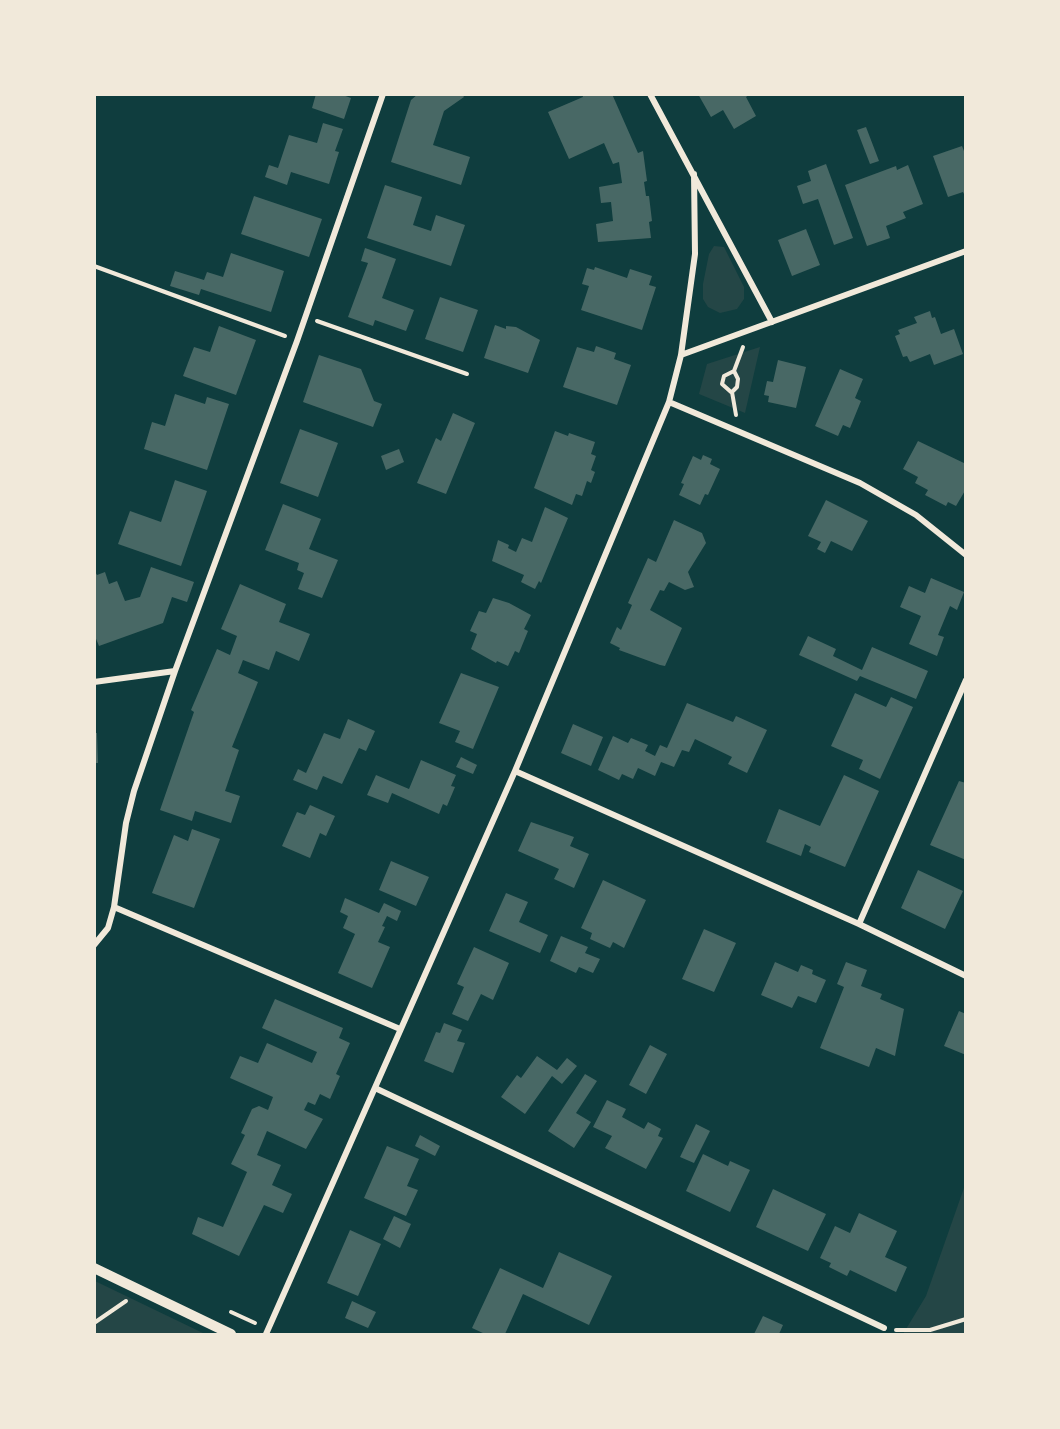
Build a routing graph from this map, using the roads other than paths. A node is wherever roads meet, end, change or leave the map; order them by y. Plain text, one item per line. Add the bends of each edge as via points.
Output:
1 (383, 94) edge
2 (650, 94) edge
3 (694, 174) junction
4 (966, 252) edge
5 (772, 322) junction
6 (681, 355) junction
7 (669, 402) junction
8 (966, 555) edge
9 (175, 671) junction
10 (966, 680) edge
11 (94, 682) edge
12 (515, 771) junction
13 (114, 907) junction
14 (859, 924) junction
15 (94, 945) edge
16 (966, 976) edge
17 (400, 1029) junction
18 (375, 1088) junction
19 (94, 1268) edge
20 (884, 1328) road end
21 (231, 1335) edge
22 (266, 1335) edge

1 - 9 street
2 - 3 street
3 - 5 street
3 - 6 street via 695,254
4 - 5 street
5 - 6 street
6 - 7 street
7 - 8 street via 860,483 916,516
7 - 12 street
9 - 11 street
9 - 13 street via 134,791
10 - 14 street
12 - 14 street
12 - 17 street
13 - 15 street via 108,928
13 - 17 street
14 - 16 street
17 - 18 street
18 - 20 street
18 - 22 street
19 - 21 street

